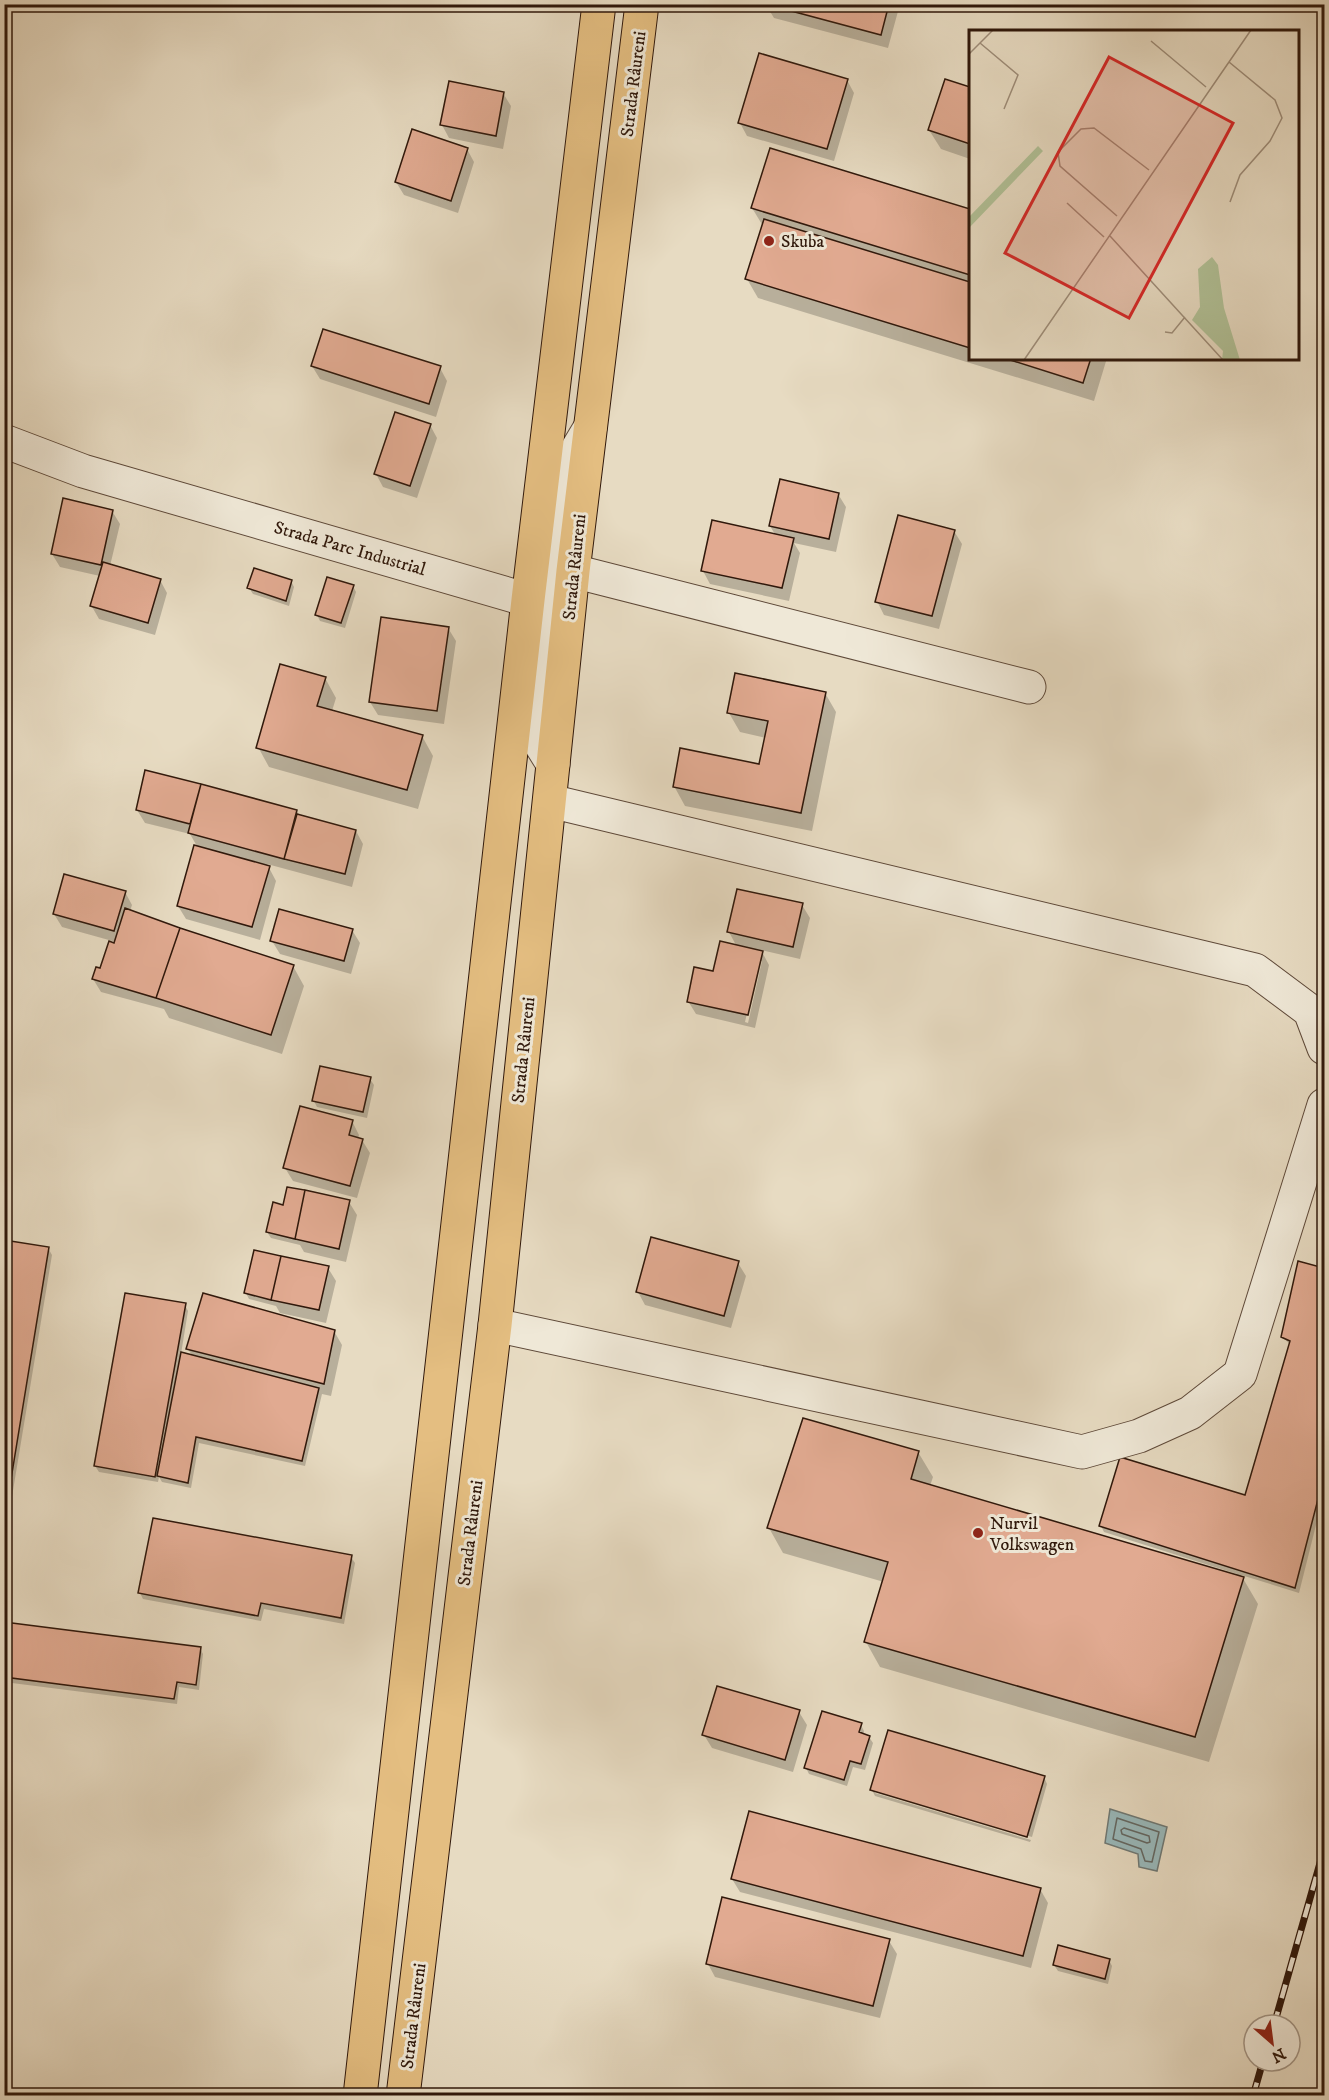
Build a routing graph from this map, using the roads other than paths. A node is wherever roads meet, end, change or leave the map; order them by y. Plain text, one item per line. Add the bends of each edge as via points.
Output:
1 (599, 4) edge
2 (642, 4) edge
3 (590, 428) junction
4 (4, 441) edge
5 (573, 571) junction
6 (528, 600) junction
7 (1029, 687) dead end
8 (553, 764) junction
9 (550, 801) junction
10 (1324, 1048) edge
11 (1324, 1105) edge
12 (495, 1325) junction
13 (360, 2096) edge
14 (404, 2096) edge

1 - 6 main road
2 - 3 main road, Strada Râureni
3 - 5 main road, Strada Râureni
3 - 6 street via 566,468 555,577 550,587
4 - 6 street, Strada Parc Industrial via 83,471
5 - 7 street
5 - 8 main road, Strada Râureni
6 - 8 street via 546,618 538,740
6 - 13 main road
8 - 9 main road, Strada Râureni
9 - 10 street via 1255,970 1310,1011
9 - 12 main road, Strada Râureni
11 - 12 street via 1240,1374 1190,1413 1139,1436 1082,1452
12 - 14 main road, Strada Râureni

